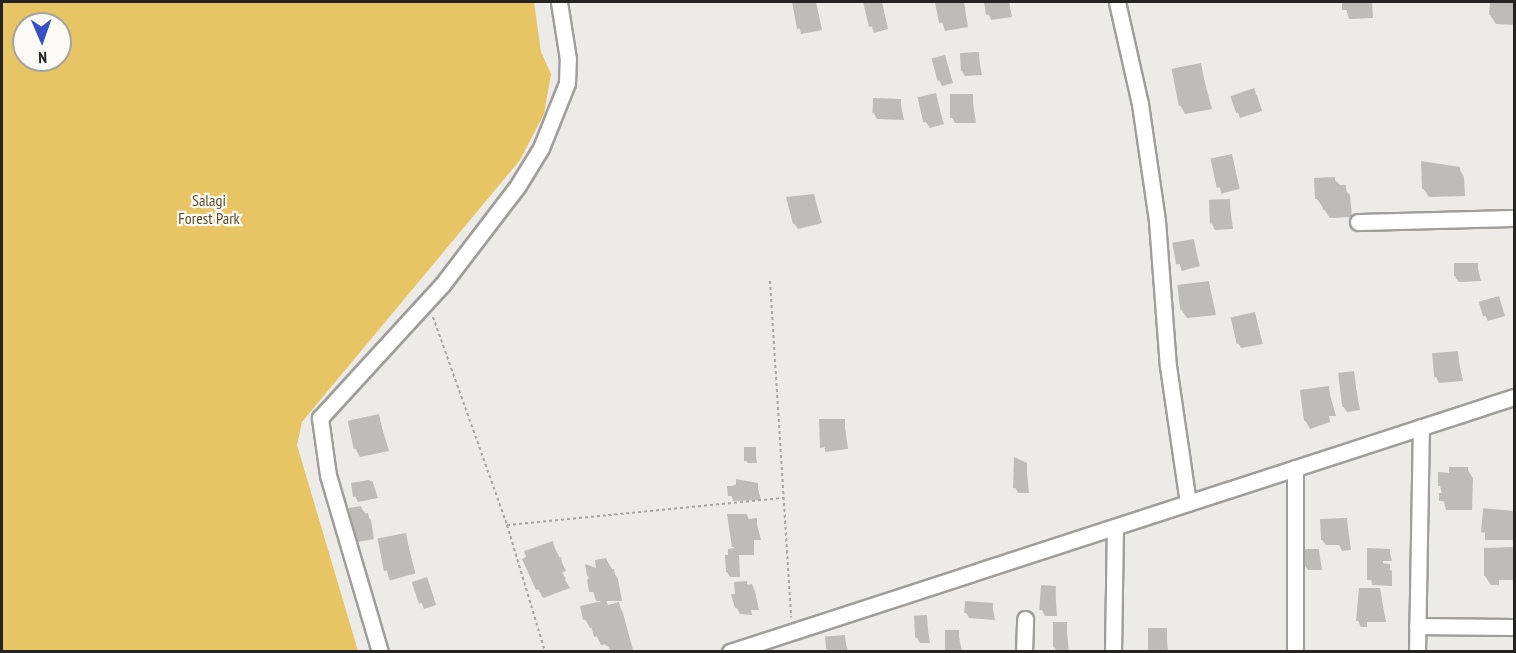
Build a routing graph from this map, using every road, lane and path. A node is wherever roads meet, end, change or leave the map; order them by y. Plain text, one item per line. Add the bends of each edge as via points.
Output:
1 (559, 2) edge
2 (1117, 2) edge
3 (1515, 218) edge
4 (1359, 222) dead end
5 (770, 281) dead end
6 (428, 300) junction
7 (1515, 397) edge
8 (1421, 428) junction
9 (1295, 468) junction
10 (784, 498) junction
11 (1188, 503) junction
12 (507, 525) junction
13 (1115, 527) junction
14 (1025, 619) dead end
15 (1416, 626) junction
16 (1515, 627) edge
17 (792, 632) junction
18 (772, 645) edge
19 (380, 651) edge
20 (545, 651) edge
21 (730, 651) edge
22 (1024, 651) edge
23 (1113, 651) edge
24 (1295, 651) edge
25 (1416, 651) edge

1 - 6 street via 568,59 567,83 541,148 517,187
2 - 11 street via 1140,104 1157,221 1168,366
3 - 4 street
5 - 10 path
6 - 12 path
6 - 19 street via 320,418 328,475
7 - 8 street
8 - 9 street
8 - 15 street
9 - 11 street
9 - 24 street
10 - 12 path
10 - 17 path
11 - 13 street
12 - 20 path
13 - 17 street
13 - 23 street
14 - 22 street
15 - 16 street
15 - 25 street
17 - 18 street
18 - 21 street

